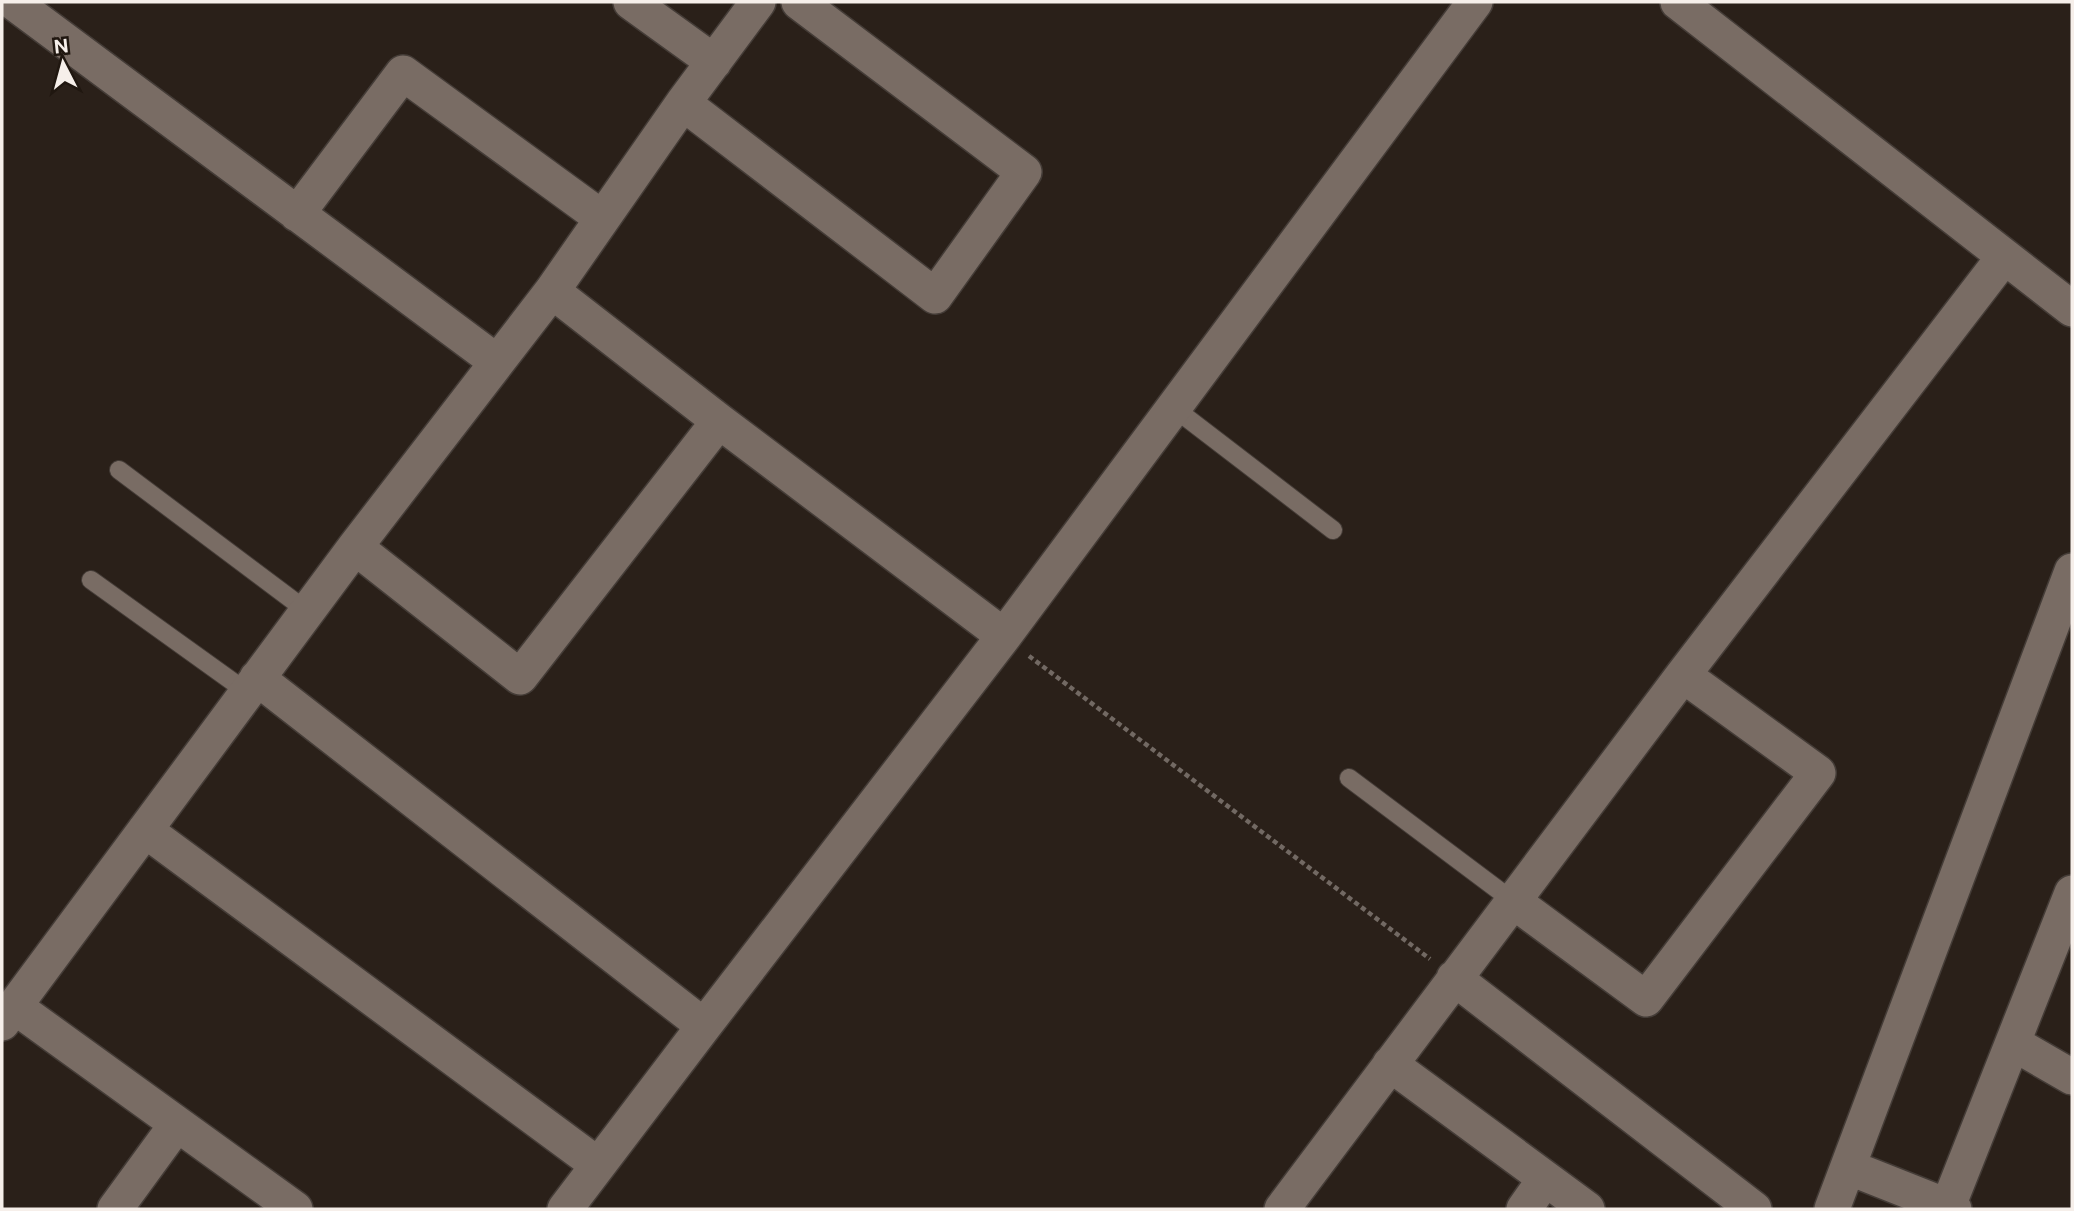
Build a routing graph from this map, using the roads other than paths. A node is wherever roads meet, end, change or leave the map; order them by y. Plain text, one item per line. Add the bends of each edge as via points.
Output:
1 (13, 2) edge
2 (631, 2) edge
3 (758, 2) edge
4 (799, 2) edge
5 (1475, 2) edge
6 (1678, 2) edge
7 (714, 62) junction
8 (683, 103) junction
9 (297, 214) junction
10 (602, 218) junction
11 (2004, 257) junction
12 (552, 291) junction
13 (2072, 309) edge
14 (497, 362) junction
15 (1174, 408) junction
16 (719, 421) junction
17 (119, 470) dead end
18 (1333, 530) dead end
19 (355, 547) junction
20 (2072, 571) edge
21 (91, 580) dead end
22 (307, 611) junction
23 (1004, 636) junction
24 (1683, 675) junction
25 (252, 685) junction
26 (1349, 778) dead end
27 (145, 830) junction
28 (2072, 893) edge
29 (1513, 901) junction
30 (1454, 978) junction
31 (8, 1014) edge
32 (704, 1026) junction
33 (2012, 1043) junction
34 (1390, 1064) junction
35 (2072, 1077) edge
36 (177, 1124) junction
37 (598, 1166) junction
38 (1848, 1167) junction
39 (1545, 1179) junction
40 (1951, 1208) edge
41 (115, 1209) edge
42 (295, 1209) edge
43 (565, 1209) edge
44 (1282, 1209) edge
45 (1524, 1209) edge
46 (1587, 1209) edge
47 (1754, 1209) edge
48 (1832, 1209) edge

1 - 9 street
2 - 7 street
3 - 7 street
4 - 8 street via 1024,172 934,296
5 - 15 street
6 - 11 street
7 - 8 street
8 - 10 street
9 - 10 street via 403,73
9 - 14 street
10 - 12 street
11 - 13 street
11 - 24 street
12 - 14 street
12 - 16 street
14 - 19 street
15 - 18 lane
15 - 23 street
16 - 19 street via 520,677
16 - 23 street
17 - 22 lane
19 - 22 street
20 - 38 street
21 - 25 lane
22 - 25 street
23 - 32 street
24 - 29 street
24 - 29 street via 1818,773 1646,999
25 - 27 street
25 - 32 street
26 - 29 lane
27 - 31 street
27 - 37 street
28 - 33 street
29 - 30 street
30 - 34 street
30 - 47 street
31 - 36 street
32 - 37 street
33 - 35 street
33 - 40 street
34 - 39 street
34 - 44 street
36 - 41 street
36 - 42 street
37 - 43 street
38 - 40 street
38 - 48 street
39 - 45 street
39 - 46 street

